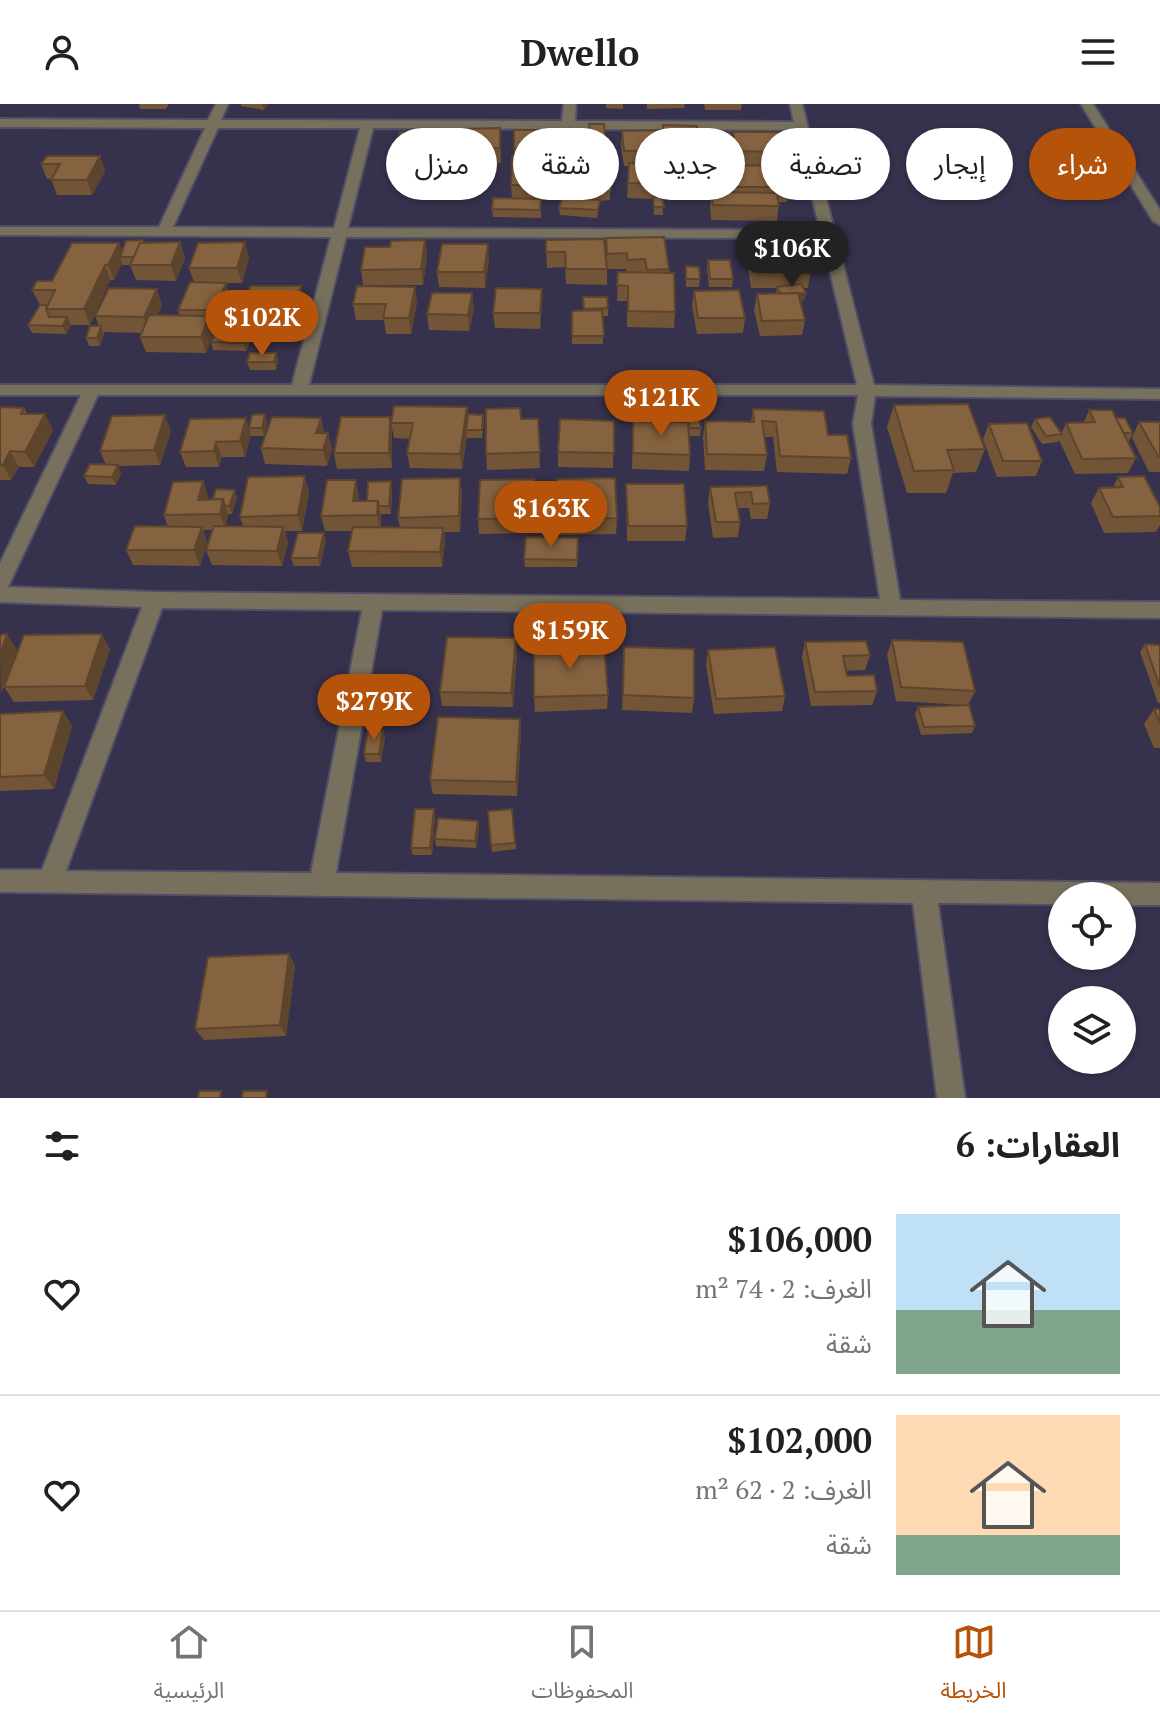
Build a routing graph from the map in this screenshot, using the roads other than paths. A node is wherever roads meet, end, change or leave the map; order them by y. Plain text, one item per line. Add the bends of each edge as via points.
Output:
1 (222, 104) edge
2 (570, 104) edge
3 (796, 104) edge
4 (1087, 104) edge
5 (0, 123) edge
6 (213, 123) junction
7 (367, 125) junction
8 (568, 126) junction
9 (802, 126) junction
10 (1160, 221) edge
11 (0, 231) edge
12 (164, 232) junction
13 (337, 232) junction
14 (829, 234) junction
15 (0, 390) edge
16 (867, 390) junction
17 (92, 391) junction
18 (299, 391) junction
19 (1160, 394) edge
20 (0, 583) edge
21 (0, 594) edge
22 (155, 600) junction
23 (373, 602) junction
24 (891, 607) junction
25 (1160, 610) edge
26 (0, 881) edge
27 (50, 881) junction
28 (321, 887) junction
29 (924, 893) junction
30 (1160, 894) edge
31 (951, 1098) edge

1 - 6 street
2 - 8 street
3 - 9 street
4 - 10 street
5 - 6 street
6 - 7 street
6 - 12 street
7 - 8 street
7 - 13 street
8 - 9 street
9 - 14 street
11 - 12 street
12 - 13 street
13 - 14 street
13 - 18 street
14 - 16 street
15 - 17 street
16 - 18 street
16 - 19 street
16 - 24 street via 862,424
17 - 18 street
17 - 20 street
21 - 22 street
22 - 23 street
22 - 27 street
23 - 24 street
23 - 28 street
24 - 25 street
26 - 27 street
27 - 28 street
28 - 29 street
29 - 30 street
29 - 31 street

